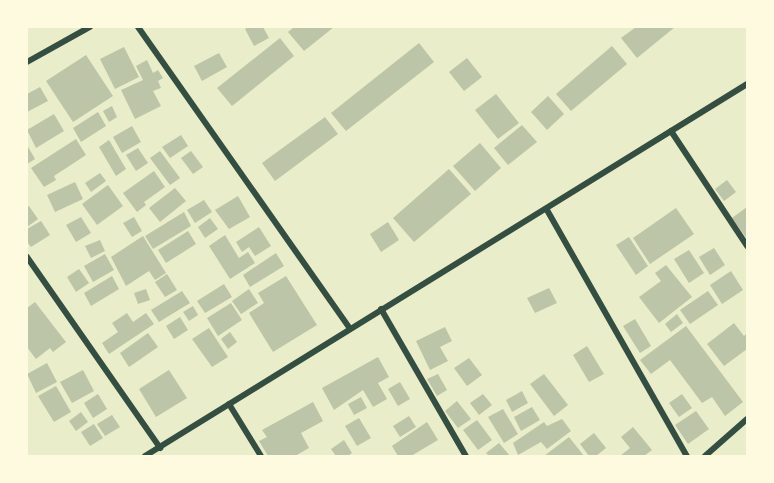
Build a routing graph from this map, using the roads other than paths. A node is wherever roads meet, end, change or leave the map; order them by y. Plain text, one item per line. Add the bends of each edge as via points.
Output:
1 (90, 27) edge
2 (138, 27) edge
3 (27, 62) edge
4 (747, 84) edge
5 (671, 131) junction
6 (547, 210) junction
7 (747, 246) edge
8 (27, 257) edge
9 (381, 309) junction
10 (350, 329) junction
11 (229, 404) junction
12 (747, 419) edge
13 (160, 448) junction
14 (145, 456) edge
15 (261, 456) edge
16 (466, 456) edge
17 (687, 456) edge
18 (705, 456) edge

1 - 3 street
2 - 10 street
4 - 5 street
5 - 6 street
5 - 7 street
6 - 9 street
6 - 17 street
8 - 13 street
9 - 10 street
9 - 16 street
10 - 11 street
11 - 13 street
11 - 15 street
12 - 18 street
13 - 14 street

